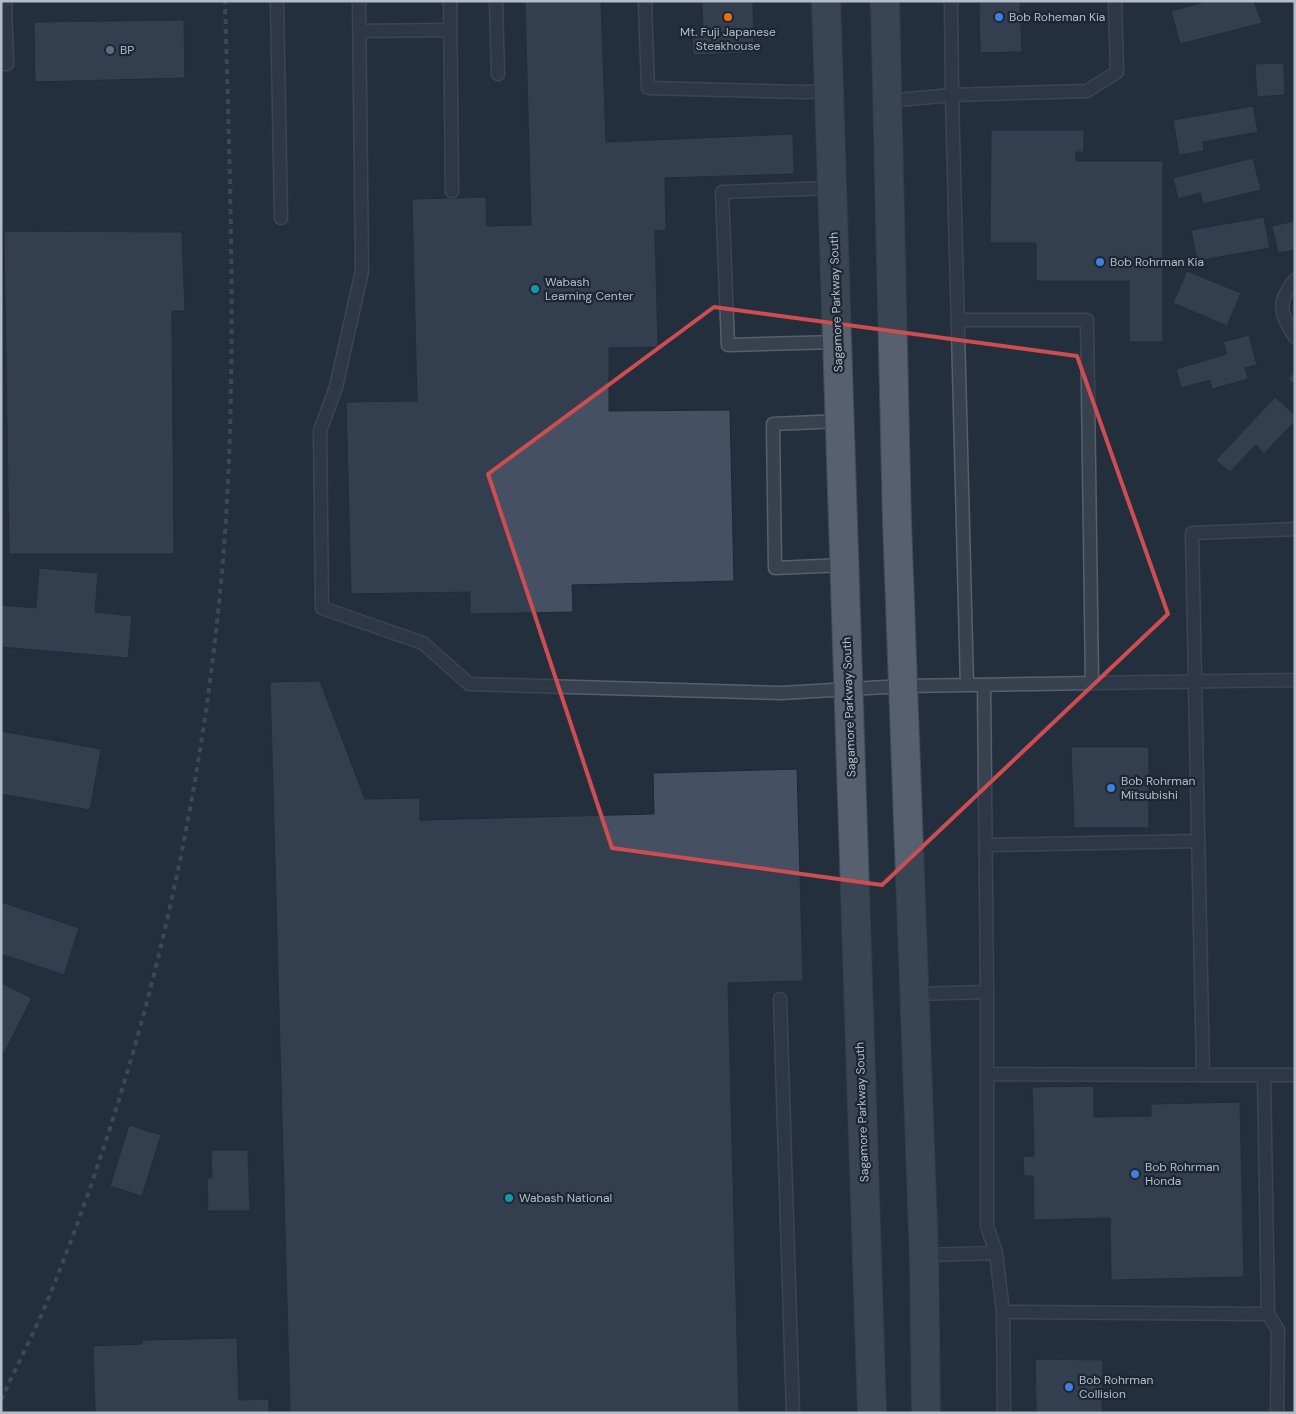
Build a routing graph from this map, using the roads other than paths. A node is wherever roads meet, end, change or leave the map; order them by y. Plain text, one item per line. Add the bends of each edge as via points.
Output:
1 (5, 1) edge
2 (277, 1) edge
3 (359, 1) edge
4 (450, 1) edge
5 (496, 1) edge
6 (645, 1) edge
7 (826, 1) edge
8 (885, 1) edge
9 (951, 1) edge
10 (1115, 1) edge
11 (450, 30) junction
12 (359, 31) junction
13 (1, 64) edge
14 (498, 74) dead end
15 (829, 91) junction
16 (952, 94) junction
17 (887, 101) junction
18 (832, 188) junction
19 (452, 191) dead end
20 (281, 218) dead end
21 (1295, 280) edge
22 (959, 320) junction
23 (1295, 337) edge
24 (837, 342) junction
25 (840, 421) junction
26 (1295, 530) edge
27 (844, 565) junction
28 (1295, 680) edge
29 (1195, 682) junction
30 (1092, 683) junction
31 (967, 685) junction
32 (984, 685) junction
33 (903, 686) junction
34 (848, 688) junction
35 (1198, 841) junction
36 (986, 845) junction
37 (987, 992) junction
38 (914, 994) junction
39 (780, 999) dead end
40 (987, 1074) junction
41 (1264, 1075) junction
42 (1295, 1075) edge
43 (1203, 1076) junction
44 (996, 1253) junction
45 (924, 1254) junction
46 (1003, 1312) junction
47 (1268, 1314) junction
48 (794, 1413) edge
49 (872, 1413) edge
50 (926, 1413) edge
51 (1004, 1413) edge
52 (1277, 1413) edge

1 - 13 lane via 7,64
2 - 20 lane
3 - 12 lane
4 - 11 lane
5 - 14 lane
6 - 15 lane via 648,88
7 - 15 main road, Sagamore Parkway South
8 - 17 main road
9 - 16 lane
10 - 16 lane via 1117,72 1087,90
11 - 12 lane
11 - 19 lane
12 - 34 lane via 362,271 336,387 320,431 322,608 423,643 469,684 781,693
15 - 18 main road, Sagamore Parkway South
16 - 17 lane
16 - 22 lane
17 - 33 main road
18 - 24 main road, Sagamore Parkway South
18 - 24 lane via 722,192 728,345
21 - 23 lane via 1283,296 1282,309
22 - 30 lane via 1087,320
22 - 31 lane
24 - 25 main road, Sagamore Parkway South
25 - 27 main road, Sagamore Parkway South
25 - 27 lane via 773,424 775,568
26 - 29 lane via 1192,533
27 - 34 main road, Sagamore Parkway South
28 - 29 lane
29 - 30 lane
29 - 35 lane
30 - 32 lane
31 - 32 lane
31 - 33 lane
32 - 36 lane
33 - 34 lane
33 - 38 main road
34 - 49 main road, Sagamore Parkway South
35 - 36 lane
35 - 43 lane
36 - 37 lane
37 - 38 lane
37 - 40 lane
38 - 45 main road
39 - 48 lane
40 - 43 lane
40 - 44 lane via 987,1226
41 - 42 lane
41 - 43 lane
41 - 47 lane
44 - 45 lane
44 - 46 lane
45 - 50 main road
46 - 47 lane
46 - 51 lane
47 - 52 lane via 1278,1330

